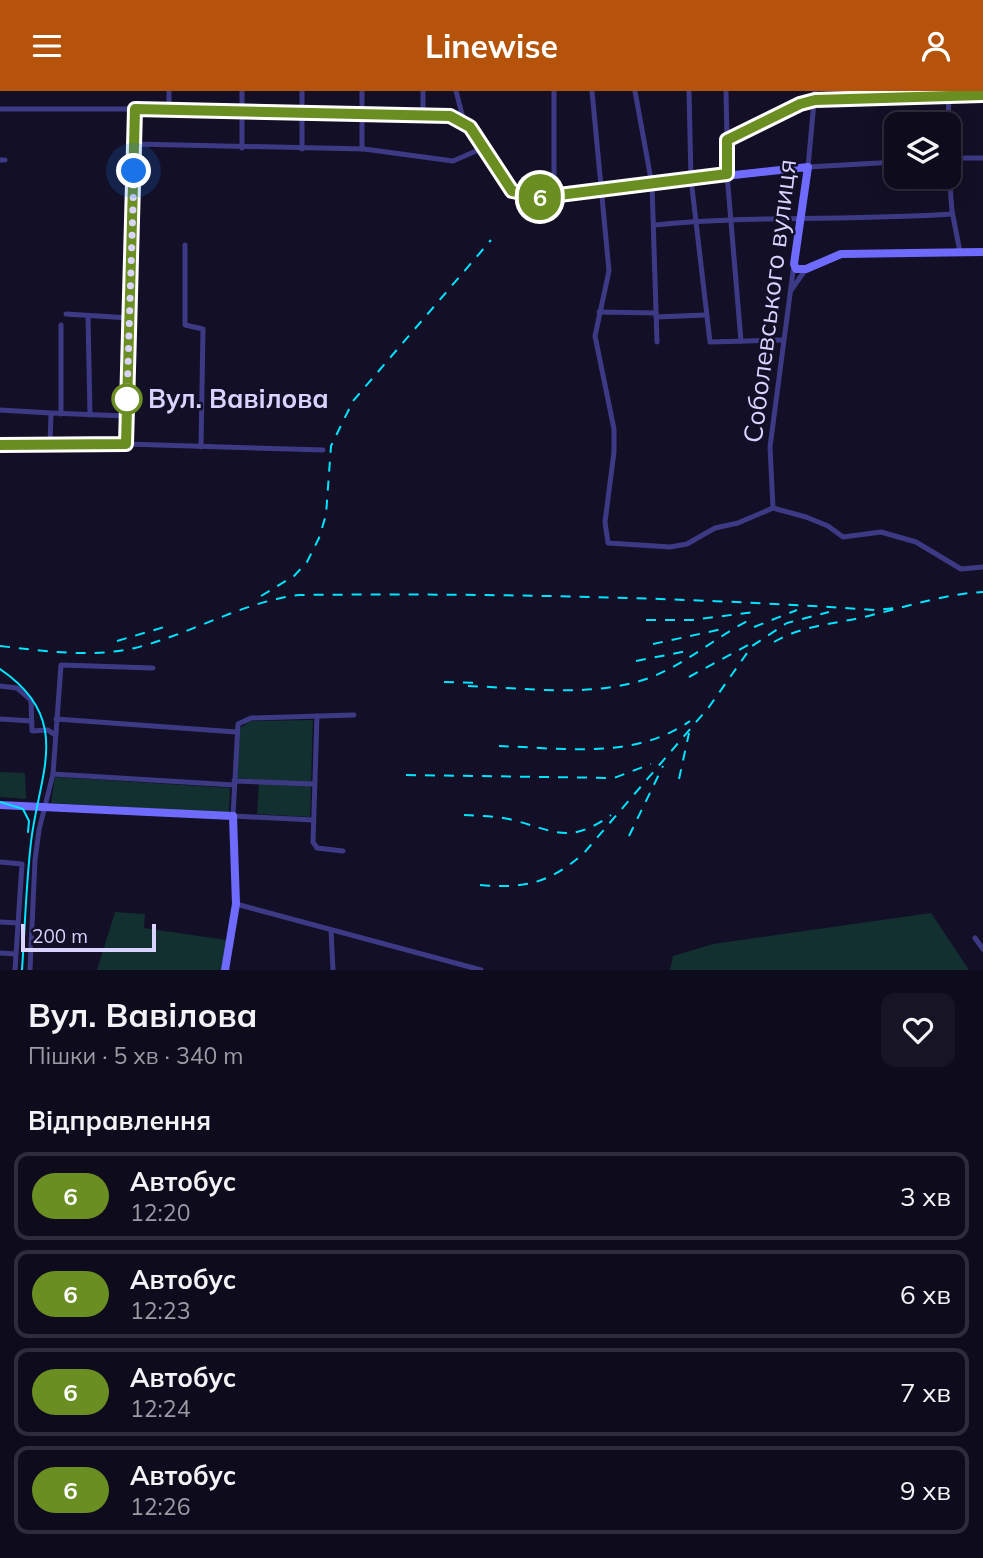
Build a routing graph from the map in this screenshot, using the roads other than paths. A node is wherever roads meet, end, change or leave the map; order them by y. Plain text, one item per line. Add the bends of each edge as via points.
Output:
1 (169, 91) edge
2 (242, 91) edge
3 (302, 91) edge
4 (362, 91) edge
5 (423, 91) edge
6 (456, 91) edge
7 (554, 91) edge
8 (592, 91) edge
9 (635, 91) edge
10 (689, 91) edge
11 (726, 91) edge
12 (815, 91) edge
13 (948, 94) edge
14 (983, 95) edge
15 (815, 100) junction
16 (0, 109) edge
17 (135, 109) junction
18 (169, 110) junction
19 (242, 111) junction
20 (302, 112) junction
21 (948, 112) edge
22 (362, 113) junction
23 (423, 114) junction
24 (464, 122) junction
25 (727, 140) junction
26 (135, 144) junction
27 (242, 148) junction
28 (483, 148) junction
29 (302, 149) junction
30 (362, 149) junction
31 (983, 158) edge
32 (961, 159) edge
33 (884, 163) edge
34 (808, 167) junction
35 (727, 174) junction
36 (691, 179) junction
37 (652, 185) junction
38 (950, 189) edge
39 (603, 191) junction
40 (554, 196) junction
41 (952, 214) junction
42 (799, 219) junction
43 (696, 221) junction
44 (732, 221) junction
45 (655, 225) junction
46 (185, 246) dead end
47 (960, 252) junction
48 (983, 252) edge
49 (794, 264) junction
50 (806, 269) junction
51 (790, 291) junction
52 (599, 312) junction
53 (66, 314) dead end
54 (656, 315) junction
55 (705, 315) junction
56 (88, 316) junction
57 (130, 318) junction
58 (61, 325) dead end
59 (782, 340) junction
60 (741, 341) junction
61 (657, 342) dead end
62 (0, 410) edge
63 (51, 413) junction
64 (61, 414) junction
65 (90, 415) junction
66 (126, 416) junction
67 (126, 444) junction
68 (0, 445) edge
69 (50, 445) junction
70 (201, 447) junction
71 (323, 450) dead end
72 (773, 508) junction
73 (983, 567) edge
74 (153, 668) dead end
75 (0, 686) edge
76 (354, 715) dead end
77 (317, 716) junction
78 (0, 719) edge
79 (56, 719) junction
80 (33, 722) junction
81 (236, 732) junction
82 (55, 735) junction
83 (53, 774) junction
84 (234, 783) junction
85 (314, 784) junction
86 (0, 805) edge
87 (46, 806) junction
88 (233, 815) junction
89 (313, 820) junction
90 (343, 851) dead end
91 (0, 862) edge
92 (236, 904) junction
93 (0, 922) edge
94 (18, 923) junction
95 (331, 930) junction
96 (975, 938) dead end
97 (983, 949) edge
98 (0, 953) edge
99 (16, 954) junction
100 (16, 970) edge
101 (30, 970) edge
102 (225, 970) edge
103 (333, 970) edge
104 (481, 970) edge

1 - 18 street
2 - 19 street
3 - 20 street
4 - 22 street
5 - 23 street
6 - 24 street
7 - 40 street
8 - 39 street
9 - 37 street
10 - 36 street
11 - 25 street
12 - 15 street, Соболевського вулиця
13 - 14 street
13 - 15 street
13 - 21 street
15 - 25 street
15 - 34 street, Соболевського вулиця
16 - 17 street
17 - 18 street
17 - 26 street
18 - 19 street
19 - 20 street
19 - 27 street
20 - 22 street
20 - 29 street
22 - 23 street
22 - 30 street
23 - 24 street
24 - 28 street
25 - 35 street
26 - 27 street
26 - 57 street
27 - 29 street
28 - 30 street via 453,161
28 - 40 street via 512,191 532,197
29 - 30 street
31 - 32 street
33 - 34 street
34 - 35 street
34 - 42 street, Соболевського вулиця
35 - 36 street
35 - 44 street
36 - 37 street
36 - 43 street
37 - 39 street
37 - 45 street
38 - 41 street
39 - 40 street
39 - 52 street via 610,271
41 - 42 street
41 - 47 street
42 - 44 street
42 - 49 street, Соболевського вулиця
43 - 44 street
43 - 45 street
43 - 55 street
44 - 60 street
45 - 54 street
46 - 70 street via 185,325 203,329
47 - 48 street
47 - 50 street via 841,254
49 - 50 street via 796,269
49 - 51 street, Соболевського вулиця
50 - 51 street
51 - 59 street, Соболевського вулиця
52 - 54 street
52 - 72 street via 595,335 614,429 604,522 608,543 687,544 715,528
53 - 56 street
54 - 55 street
54 - 61 street
55 - 60 street via 710,342
56 - 57 street
56 - 65 street
57 - 66 street
58 - 64 street
59 - 60 street
59 - 72 street, Соболевського вулиця via 770,447
62 - 63 street
63 - 64 street
63 - 69 street
64 - 65 street
65 - 66 street
66 - 67 street
67 - 69 street
67 - 70 street
68 - 69 street
70 - 71 street
72 - 73 street via 817,521 843,537 881,533 916,543 961,569
74 - 79 street via 61,665
75 - 80 street via 18,688 26,695 33,703
76 - 77 street
77 - 81 street via 244,719
77 - 85 street
78 - 80 street
79 - 81 street
79 - 82 street
80 - 82 street via 32,731 48,730
81 - 84 street
82 - 83 street
83 - 84 street
83 - 87 street
84 - 85 street
84 - 88 street
85 - 89 street
86 - 87 street
87 - 88 street
87 - 101 street via 35,860
88 - 89 street
88 - 92 street
89 - 90 street via 315,847
91 - 94 street via 22,864
92 - 95 street
92 - 102 street
93 - 94 street
94 - 99 street
95 - 103 street
95 - 104 street
96 - 97 street
98 - 99 street
99 - 100 street

